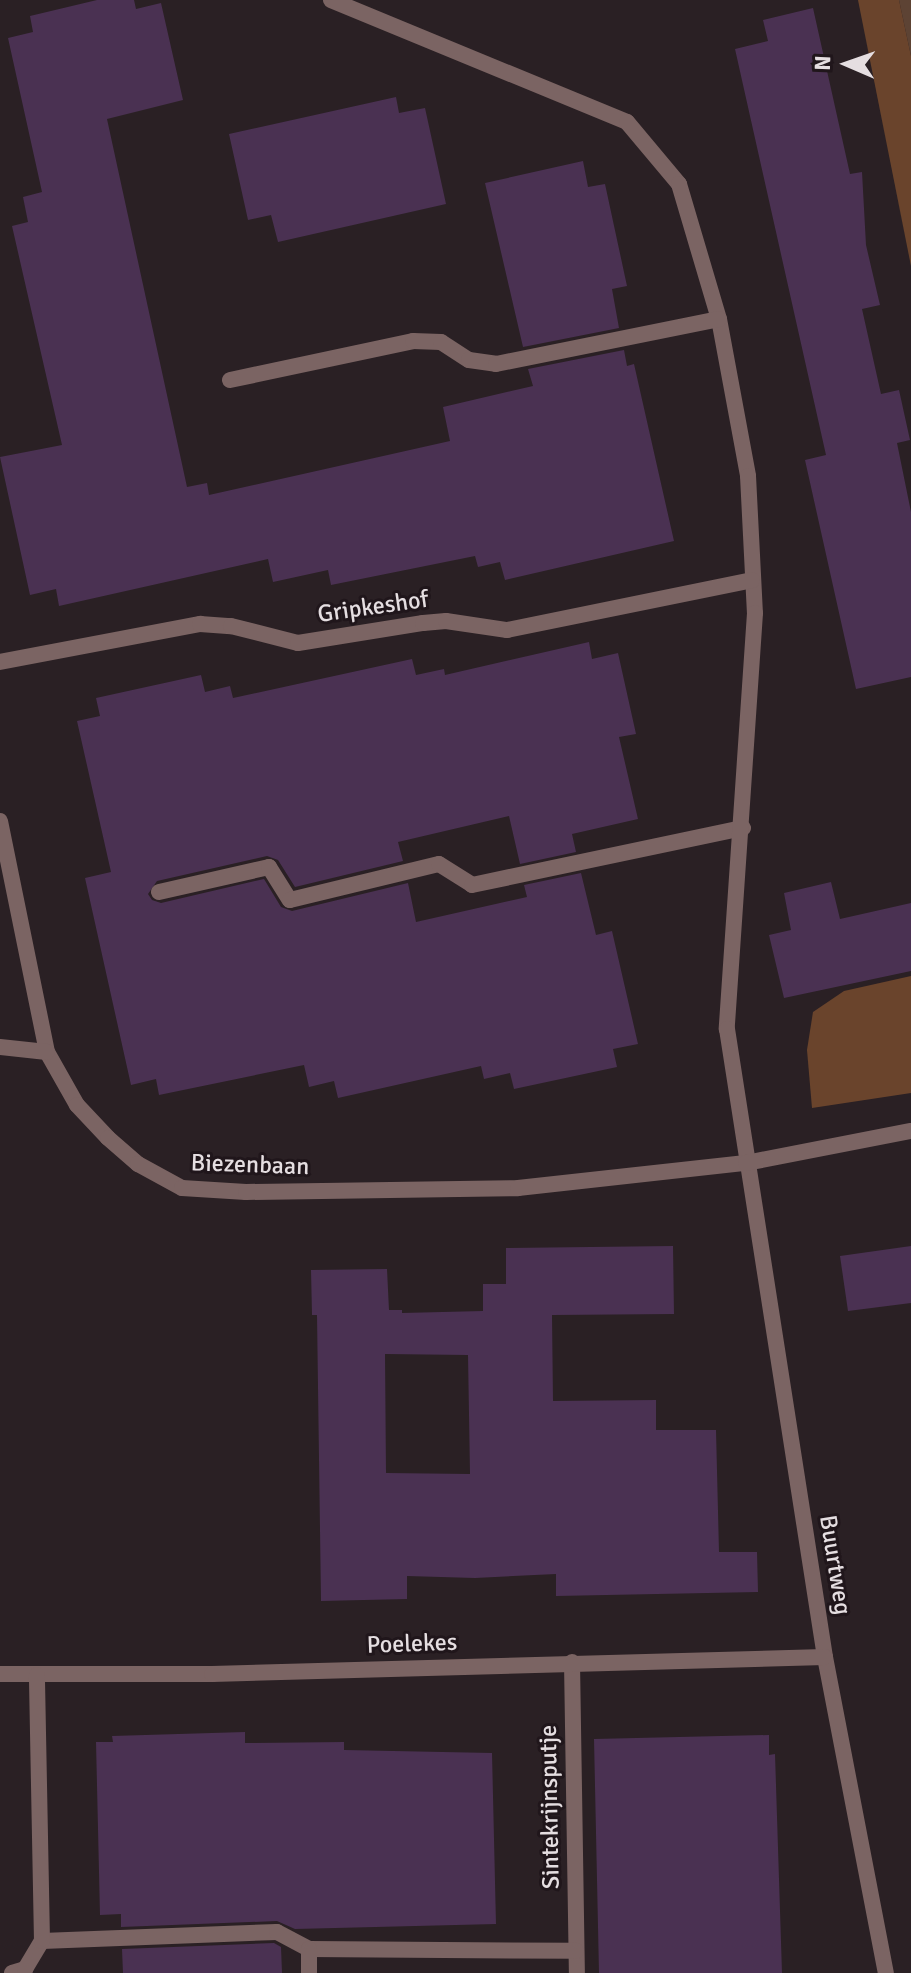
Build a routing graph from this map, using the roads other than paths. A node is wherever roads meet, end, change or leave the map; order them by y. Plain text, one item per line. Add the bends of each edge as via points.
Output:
1 (331, 0) edge
2 (719, 319) junction
3 (230, 380) dead end
4 (752, 580) junction
5 (0, 662) edge
6 (0, 821) edge
7 (743, 828) junction
8 (159, 892) dead end
9 (0, 1047) edge
10 (47, 1052) junction
11 (911, 1131) edge
12 (746, 1163) junction
13 (825, 1657) junction
14 (572, 1662) junction
15 (0, 1674) edge
16 (37, 1675) junction
17 (42, 1941) junction
18 (309, 1949) junction
19 (576, 1951) junction
20 (12, 1973) edge
21 (309, 1973) edge
22 (577, 1973) edge
23 (886, 1973) edge

1 - 2 street via 627,122 679,184
2 - 3 street via 496,364 469,360 441,342 413,341
2 - 4 street via 748,476
4 - 5 street, Gripkeshof via 507,630 434,622 298,643 200,624
4 - 7 street via 755,613
6 - 10 street, Biezenbaan
7 - 8 street via 472,885 439,864 290,900 269,867
7 - 12 street via 727,1029
9 - 10 street
10 - 12 street, Biezenbaan via 77,1105 108,1138 138,1164 182,1188 518,1188
11 - 12 street, Biezenbaan
12 - 13 street, Buurtweg
13 - 14 street, Poelekes
13 - 23 street, Buurtweg
14 - 16 street, Poelekes
14 - 19 street, Sintekrijnsputje
15 - 16 street, Poelekes
16 - 17 street
17 - 18 street via 277,1932
17 - 20 street via 25,1969
18 - 19 street
18 - 21 street
19 - 22 street, Sintekrijnsputje

